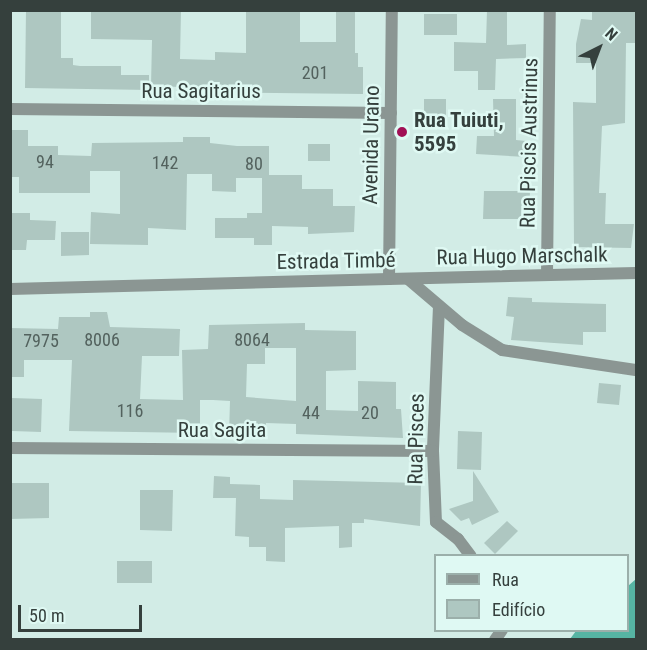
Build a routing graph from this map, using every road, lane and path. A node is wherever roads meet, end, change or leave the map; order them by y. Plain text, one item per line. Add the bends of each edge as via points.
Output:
1 (392, 10) edge
2 (550, 10) edge
3 (10, 109) edge
4 (391, 113) junction
5 (636, 273) edge
6 (547, 275) junction
7 (389, 279) junction
8 (408, 279) junction
9 (10, 289) edge
10 (439, 306) junction
11 (636, 370) edge
12 (10, 448) edge
13 (433, 451) junction
14 (471, 554) edge

1 - 4 street, Avenida Urano
2 - 6 street, Rua Piscis Austrinus
3 - 4 street, Rua Sagitarius
4 - 7 street, Avenida Urano
5 - 6 street, Rua Hugo Marschalk
6 - 8 street, Rua Hugo Marschalk
7 - 8 street, Estrada Timbé
7 - 9 street, Estrada Timbé
8 - 10 street, Estrada Timbé
10 - 11 street, Estrada Timbé via 502,350
10 - 13 street, Rua Pisces
12 - 13 street, Rua Sagita
13 - 14 street, Rua Pisces via 436,522 467,546

